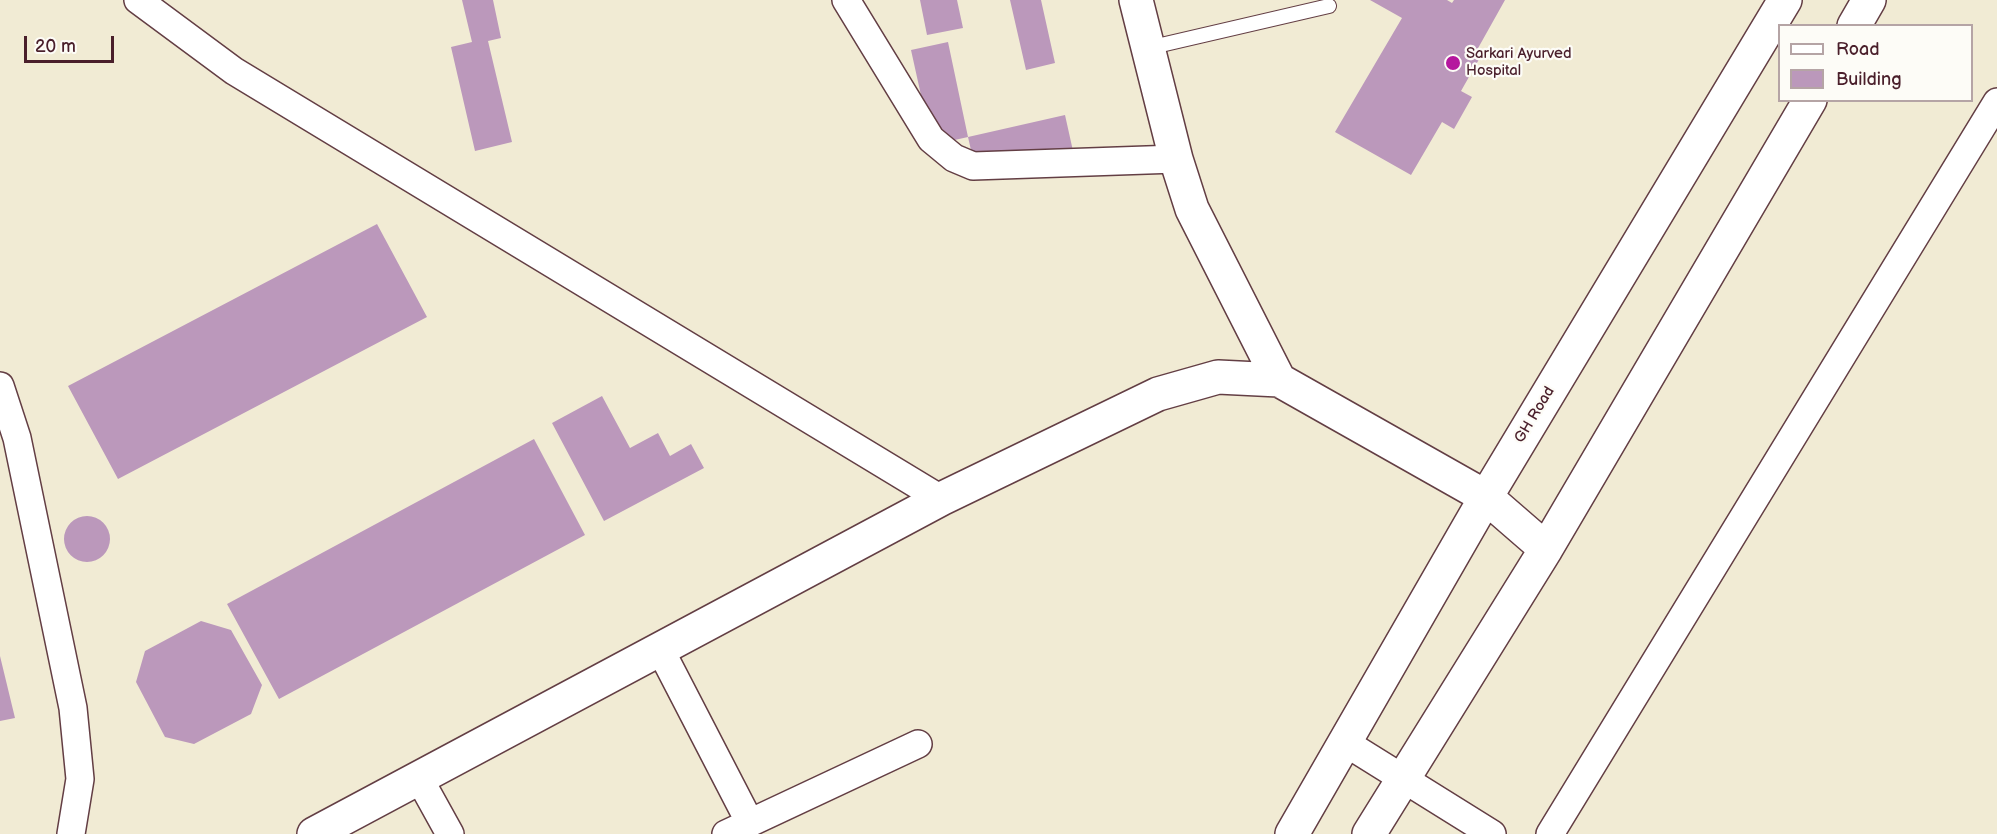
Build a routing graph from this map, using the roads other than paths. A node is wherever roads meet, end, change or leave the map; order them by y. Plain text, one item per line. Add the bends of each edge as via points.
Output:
1 (138, 0) edge
2 (846, 0) edge
3 (1136, 0) edge
4 (1785, 0) edge
5 (1869, 0) edge
6 (1329, 6) dead end
7 (1855, 24) edge
8 (1148, 48) junction
9 (1809, 102) edge
10 (1997, 102) edge
11 (1176, 159) junction
12 (1279, 381) junction
13 (0, 386) edge
14 (1486, 497) junction
15 (940, 499) junction
16 (1546, 549) junction
17 (660, 649) junction
18 (1346, 743) junction
19 (918, 744) dead end
20 (419, 778) junction
21 (1402, 778) junction
22 (750, 823) junction
23 (71, 834) edge
24 (314, 834) edge
25 (450, 834) edge
26 (726, 834) edge
27 (1292, 834) edge
28 (1369, 834) edge
29 (1492, 834) edge
30 (1551, 834) edge

1 - 15 street via 234,71
2 - 11 street via 931,139 954,158 974,166
3 - 8 main road
4 - 14 main road, GH Road
5 - 7 main road
6 - 8 lane
8 - 11 main road
9 - 16 main road
10 - 30 street
11 - 12 main road via 1192,208
12 - 14 main road
12 - 15 main road via 1218,377 1158,394
13 - 23 street via 17,438 73,708 80,779
14 - 16 main road
14 - 18 main road, GH Road
15 - 17 main road
16 - 21 main road
17 - 20 main road
17 - 22 street
18 - 21 street
18 - 27 main road, GH Road
19 - 22 street
20 - 24 main road
20 - 25 street
21 - 28 main road
21 - 29 street
22 - 26 street

